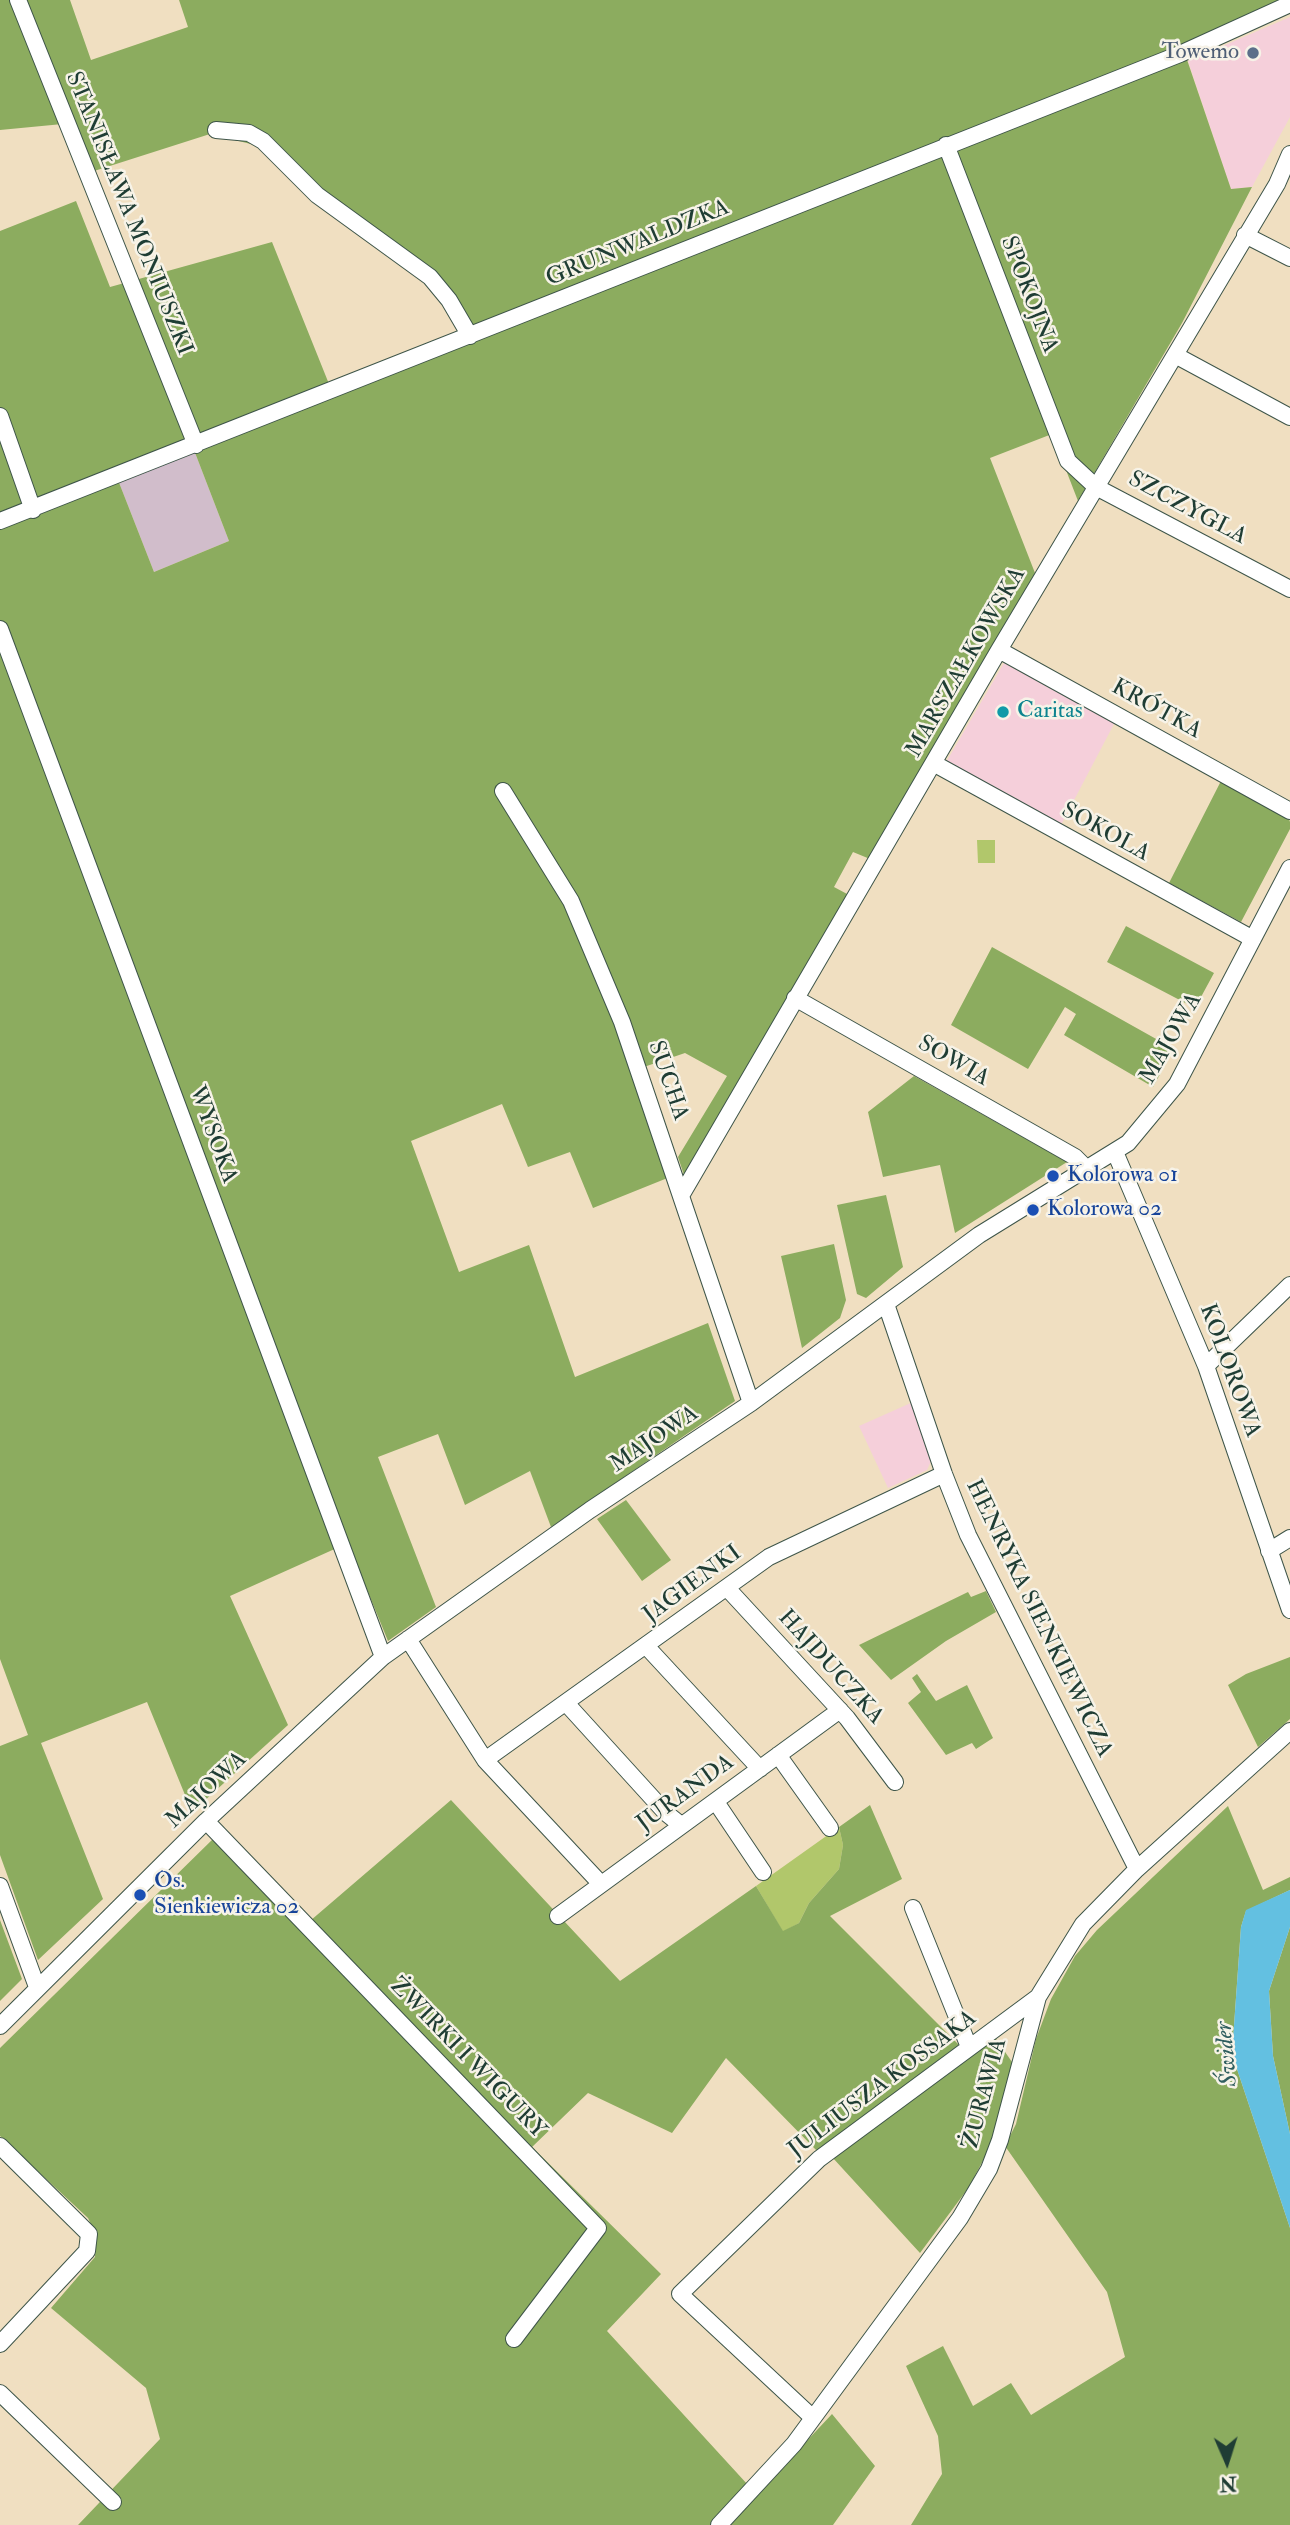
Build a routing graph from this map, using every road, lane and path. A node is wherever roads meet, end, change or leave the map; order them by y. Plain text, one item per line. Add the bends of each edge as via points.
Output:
1 (18, 0) edge
2 (1290, 4) edge
3 (216, 130) dead end
4 (946, 145) junction
5 (1290, 154) edge
6 (1245, 235) junction
7 (1290, 258) edge
8 (470, 336) junction
9 (1175, 355) junction
10 (0, 416) edge
11 (1290, 416) edge
12 (196, 445) junction
13 (1068, 461) joint
14 (1096, 487) junction
15 (33, 510) junction
16 (0, 521) edge
17 (1290, 589) edge
18 (0, 629) edge
19 (999, 650) junction
20 (935, 764) junction
21 (503, 791) dead end
22 (1290, 811) edge
23 (1290, 868) edge
24 (1253, 939) junction
25 (795, 998) junction
26 (1115, 1152) junction
27 (1087, 1169) junction
28 (682, 1194) junction
29 (1290, 1285) edge
30 (886, 1304) junction
31 (1206, 1366) junction
32 (751, 1403) junction
33 (944, 1474) junction
34 (1290, 1538) edge
35 (1269, 1551) junction
36 (727, 1588) junction
37 (1290, 1610) edge
38 (408, 1639) junction
39 (647, 1647) junction
40 (383, 1657) junction
41 (566, 1703) junction
42 (840, 1710) junction
43 (1290, 1731) edge
44 (778, 1755) junction
45 (485, 1760) junction
46 (760, 1769) junction
47 (895, 1782) dead end
48 (716, 1802) junction
49 (206, 1821) junction
50 (681, 1825) junction
51 (830, 1828) dead end
52 (1137, 1868) junction
53 (763, 1872) dead end
54 (601, 1884) junction
55 (0, 1886) edge
56 (913, 1908) dead end
57 (558, 1916) dead end
58 (37, 1987) junction
59 (1038, 1997) junction
60 (0, 2026) edge
61 (999, 2026) junction
62 (1023, 2045) junction
63 (969, 2048) junction
64 (0, 2146) edge
65 (514, 2340) dead end
66 (0, 2344) edge
67 (0, 2393) edge
68 (813, 2418) junction
69 (113, 2502) dead end
70 (719, 2525) edge

1 - 12 street, STANISŁAWA MONIUSZKI
2 - 4 street, GRUNWALDZKA via 1180,54
3 - 8 street via 249,133 263,141 317,195 430,277
4 - 8 street, GRUNWALDZKA
4 - 13 street, SPOKOJNA
5 - 6 street, MARSZAŁKOWSKA
6 - 7 street
6 - 9 street, MARSZAŁKOWSKA
8 - 12 street, GRUNWALDZKA
9 - 11 street
9 - 14 street, MARSZAŁKOWSKA
10 - 15 street
12 - 15 street, GRUNWALDZKA
13 - 14 street, SZCZYGLA
14 - 17 street, SZCZYGLA
14 - 19 street, MARSZAŁKOWSKA
15 - 16 street, GRUNWALDZKA
18 - 40 street, WYSOKA
19 - 20 street, MARSZAŁKOWSKA
19 - 22 street, KRÓTKA
20 - 24 street, SOKOLA
20 - 25 street, MARSZAŁKOWSKA
21 - 28 street, SUCHA via 571,901 622,1022
23 - 24 street, MAJOWA
24 - 26 street, MAJOWA via 1177,1084 1141,1129
25 - 27 street, SOWIA via 1075,1157
25 - 28 street, MARSZAŁKOWSKA
26 - 27 street, MAJOWA
26 - 31 street, KOLOROWA
27 - 30 street, MAJOWA via 979,1235
28 - 32 street, SUCHA
29 - 31 street
30 - 32 street, MAJOWA
30 - 33 street, HENRYKA SIENKIEWICZA
31 - 35 street, KOLOROWA
32 - 38 street, MAJOWA
33 - 36 street, JAGIENKI via 769,1558
33 - 52 street, HENRYKA SIENKIEWICZA via 1020,1643
34 - 35 street
35 - 37 street, KOLOROWA
36 - 39 street, JAGIENKI
36 - 42 street, HAJDUCZKA
38 - 40 street, MAJOWA
38 - 45 street
39 - 41 street, JAGIENKI
39 - 46 street
40 - 49 street, MAJOWA
41 - 45 street, JAGIENKI
41 - 50 street
42 - 44 street, JURANDA
42 - 47 street, HAJDUCZKA
43 - 52 street, ŻURAWIA
44 - 46 street, JURANDA
44 - 51 street
45 - 54 street
46 - 48 street, JURANDA
48 - 50 street, JURANDA
48 - 53 street
49 - 58 street, MAJOWA
49 - 65 street, ŻWIRKI I WIGURY via 598,2228
50 - 54 street, JURANDA
52 - 59 street, ŻURAWIA via 1083,1924
54 - 57 street, JURANDA
55 - 58 street
56 - 63 street
58 - 60 street, MAJOWA
59 - 61 street, JULIUSZA KOSSAKA
59 - 62 street, ŻURAWIA
61 - 62 street
61 - 63 street, JULIUSZA KOSSAKA
62 - 68 street, ŻURAWIA via 1012,2101 989,2169 960,2218
63 - 68 street, JULIUSZA KOSSAKA via 819,2159 680,2294
64 - 66 street via 89,2234 86,2251
67 - 69 street
68 - 70 street, ŻURAWIA

